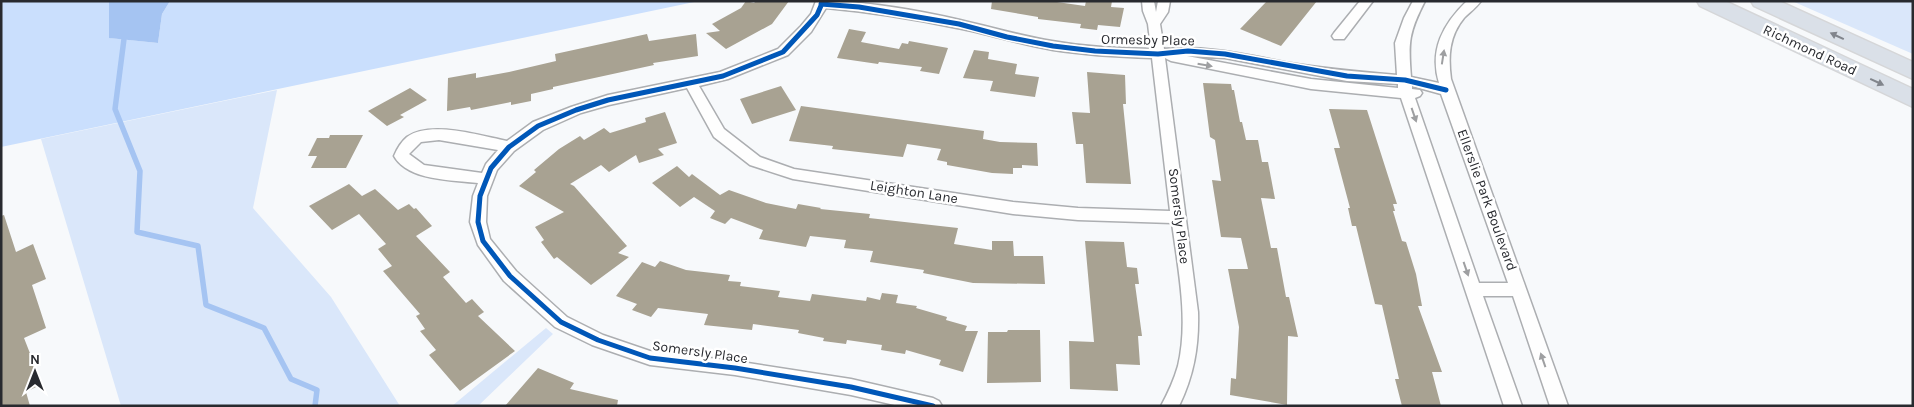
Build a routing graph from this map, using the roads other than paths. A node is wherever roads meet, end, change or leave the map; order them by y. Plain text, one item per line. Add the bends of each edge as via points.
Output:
1 (1148, 1) edge
2 (1164, 1) edge
3 (1367, 1) edge
4 (1420, 1) edge
5 (1475, 1) edge
6 (1707, 1) edge
7 (1761, 1) edge
8 (822, 3) edge
9 (1154, 24) junction
10 (1339, 36) dead end
11 (1158, 54) junction
12 (1913, 71) edge
13 (691, 83) junction
14 (1406, 87) junction
15 (1446, 90) junction
16 (1913, 99) edge
17 (509, 147) junction
18 (487, 179) junction
19 (1179, 217) junction
20 (1473, 289) junction
21 (1518, 290) junction
22 (933, 406) edge
23 (1171, 406) edge
24 (1513, 406) edge
25 (1559, 406) edge

1 - 9 street, Somersly Place
2 - 9 street via 1162,12
3 - 10 street
4 - 14 street via 1402,43
15 -> 5 street, Ellerslie Park Boulevard via 1440,63 1447,36 1461,12
6 -> 16 highway, Richmond Road
12 -> 7 highway, Richmond Road
8 - 11 street, Ormesby Place via 959,24 1053,46
8 - 13 street, Somersly Place via 806,29 783,52 723,76
9 - 11 street, Somersly Place
11 - 14 street, Ormesby Place via 1311,84
11 - 19 street, Somersly Place
13 - 17 street, Somersly Place via 576,110 538,126
13 - 19 street, Leighton Lane via 719,133 755,161 793,174 1013,208
14 - 15 street, Ormesby Place
14 -> 20 street
15 - 21 street, Ellerslie Park Boulevard
17 - 18 street, Somersly Place via 491,168
17 - 18 street via 432,135 418,137 405,146 401,156 420,170
18 - 22 street, Somersly Place via 480,196 478,222 483,241 510,276 561,322 598,340 650,358 851,386
19 - 23 street, Somersly Place via 1192,336 1186,371
20 - 21 street
20 - 24 street
25 -> 21 street, Ellerslie Park Boulevard

